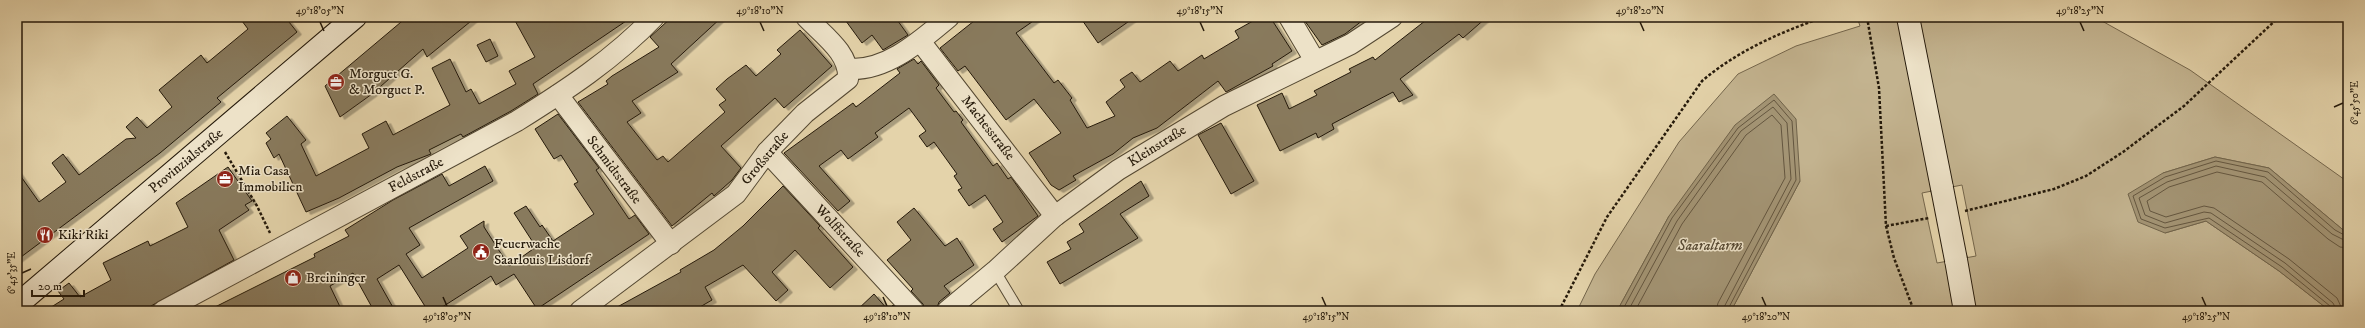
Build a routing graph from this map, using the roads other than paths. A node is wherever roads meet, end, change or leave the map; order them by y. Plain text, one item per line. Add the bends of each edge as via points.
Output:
1 (356, 17) edge
2 (654, 17) edge
3 (806, 17) edge
4 (949, 17) edge
5 (1289, 17) edge
6 (1392, 17) edge
7 (1908, 17) edge
8 (920, 41) junction
9 (1315, 61) junction
10 (849, 69) junction
11 (558, 95) junction
12 (767, 152) junction
13 (1055, 216) junction
14 (671, 244) junction
15 (995, 271) junction
16 (17, 305) edge
17 (163, 311) edge
18 (580, 311) edge
19 (914, 311) edge
20 (947, 311) edge
21 (1019, 311) edge
22 (1965, 311) edge

1 - 16 main road, Provinzialstraße
2 - 11 street, Feldstraße via 606,60
3 - 10 street via 846,59
4 - 8 street
5 - 9 street
6 - 9 street, Kleinstraße via 1351,44
7 - 22 main road, bridge
8 - 10 street via 872,68
8 - 13 street, Machesstraße
9 - 13 street, Kleinstraße via 1224,106 1169,138 1118,170
10 - 12 street, Großstraße via 848,80 806,113
11 - 14 street, Schmidtstraße
11 - 17 street, Feldstraße via 517,121
12 - 14 street, Großstraße via 736,194
12 - 19 street, Wolffstraße
13 - 15 street, Kleinstraße
14 - 18 street, Großstraße
15 - 20 street, Kleinstraße
15 - 21 lane

